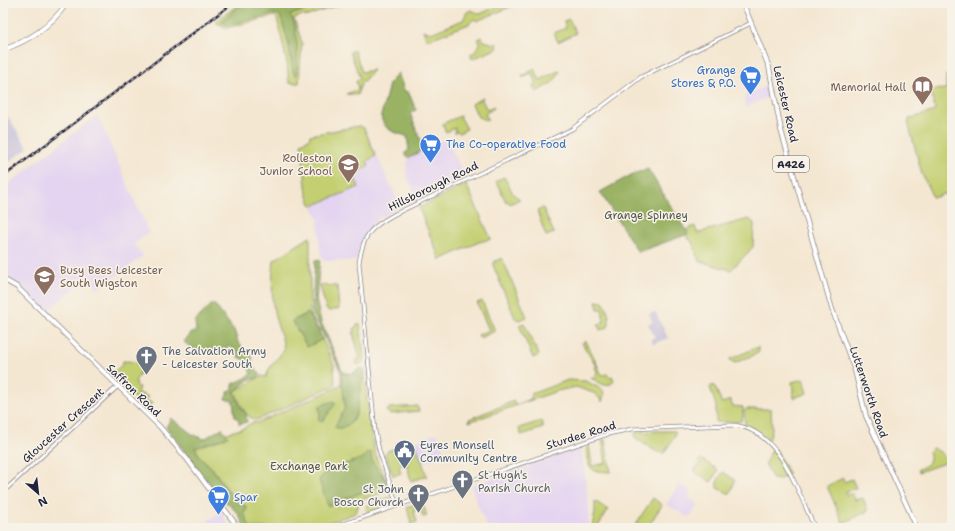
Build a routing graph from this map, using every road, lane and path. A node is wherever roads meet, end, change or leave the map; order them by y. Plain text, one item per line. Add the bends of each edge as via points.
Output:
1 (67, 3) edge
2 (743, 3) edge
3 (750, 23) junction
4 (3, 50) edge
5 (3, 279) edge
6 (838, 326) joint
7 (117, 387) junction
8 (3, 492) edge
9 (397, 505) junction
10 (237, 528) edge
11 (332, 528) edge
12 (815, 528) edge
13 (917, 528) edge

1 - 4 main road via 40,32
2 - 3 main road, Leicester Road / A426
3 - 6 main road, Leicester Road / A426 via 769,67 781,130
3 - 9 street, Hillsborough Road via 640,77 572,129 395,214 378,223 368,233 363,242 359,263 374,422 379,450
5 - 7 main road, Saffron Road via 17,288
6 - 13 main road, Lutterworth Road / A426 via 855,371 866,416
7 - 8 street, Gloucester Crescent
7 - 10 main road, Saffron Road via 143,409 177,447
9 - 11 street, Sturdee Road
9 - 12 street, Sturdee Road via 616,432 632,429 737,426 762,436 775,448

